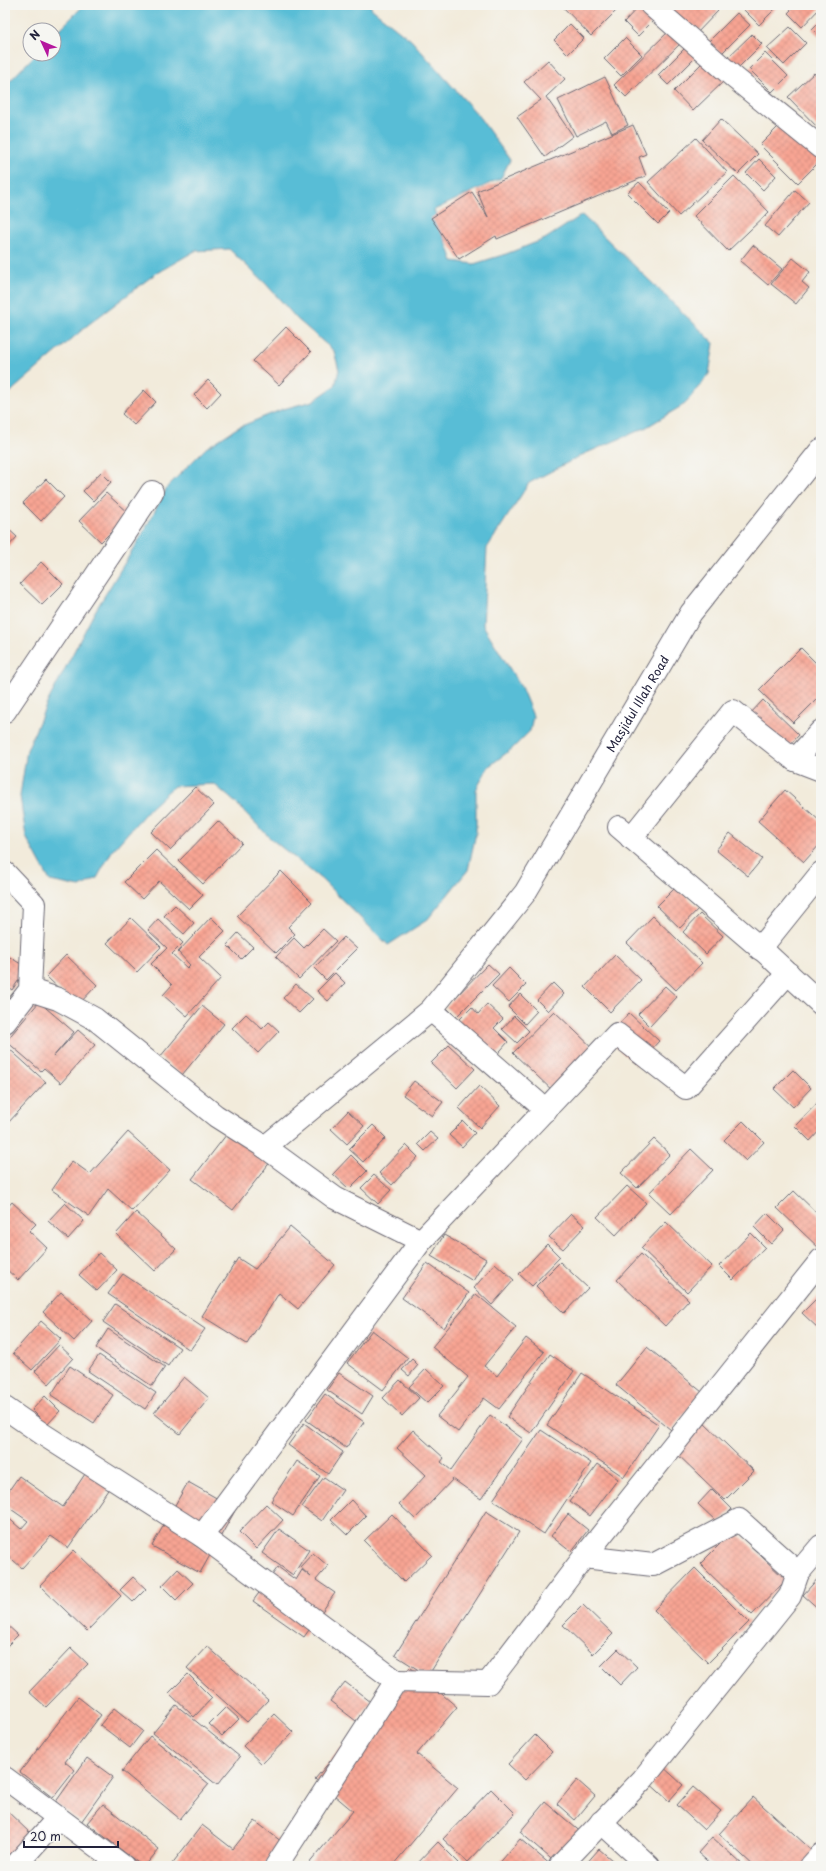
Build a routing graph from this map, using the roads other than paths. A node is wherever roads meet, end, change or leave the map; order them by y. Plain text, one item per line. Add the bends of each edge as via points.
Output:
1 (651, 5) edge
2 (821, 148) edge
3 (821, 450) edge
4 (152, 492) dead end
5 (5, 711) edge
6 (821, 731) edge
7 (795, 760) junction
8 (821, 770) edge
9 (5, 874) edge
10 (821, 874) edge
11 (760, 948) junction
12 (788, 973) junction
13 (30, 990) junction
14 (821, 1004) edge
15 (431, 1010) junction
16 (5, 1022) edge
17 (546, 1110) junction
18 (265, 1148) junction
19 (421, 1241) junction
20 (821, 1260) edge
21 (5, 1408) edge
22 (202, 1536) junction
23 (821, 1546) edge
24 (584, 1557) junction
25 (798, 1573) junction
26 (396, 1681) junction
27 (5, 1778) edge
28 (58, 1818) junction
29 (601, 1822) junction
30 (821, 1855) edge
31 (15, 1866) edge
32 (124, 1866) edge
33 (276, 1866) edge
34 (560, 1866) edge
35 (649, 1866) edge
36 (812, 1866) edge

1 - 2 street
3 - 15 street, Masjidul Illah Road via 691,613 525,892 464,965
4 - 5 street
6 - 7 street
7 - 8 street
7 - 11 street via 733,711 625,832
9 - 13 street via 34,904
10 - 11 street
11 - 12 street
12 - 14 street
12 - 17 street via 686,1088 617,1034
13 - 16 street
13 - 18 street via 58,999 95,1019 216,1116
15 - 17 street
15 - 18 street, Masjidul Illah Road
17 - 19 street
18 - 19 street via 335,1198
19 - 22 street
20 - 24 street
21 - 22 street
22 - 26 street
23 - 25 street
24 - 25 street via 653,1565 739,1520
24 - 26 street via 488,1682
25 - 29 street via 790,1596 643,1779
26 - 33 street
27 - 28 street
28 - 31 street
28 - 32 street
29 - 34 street
29 - 35 street
30 - 36 street

